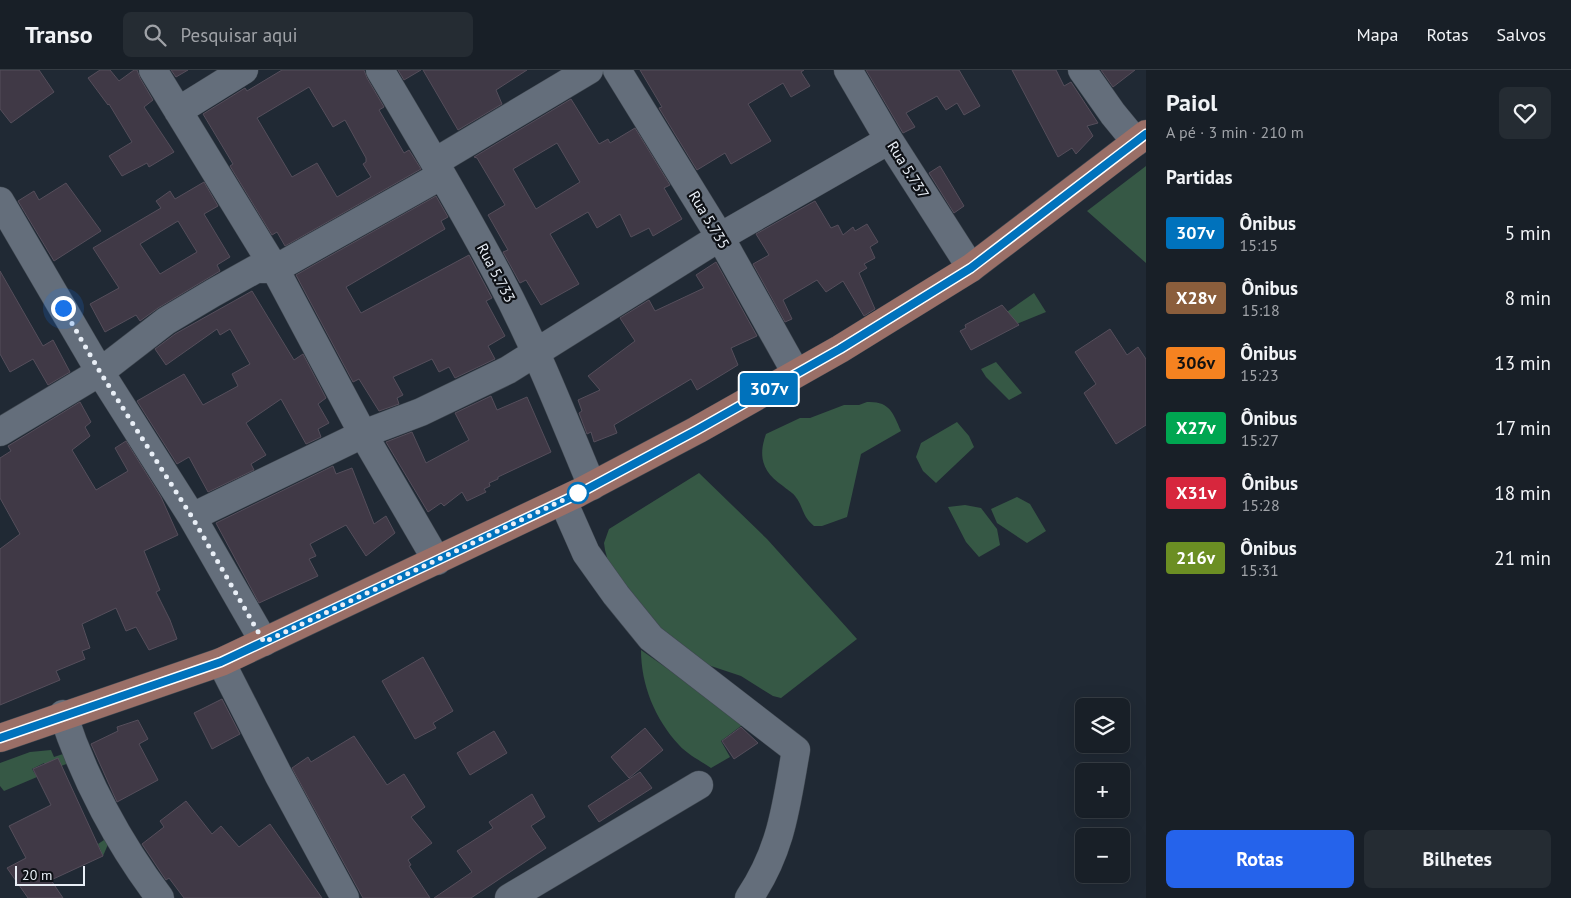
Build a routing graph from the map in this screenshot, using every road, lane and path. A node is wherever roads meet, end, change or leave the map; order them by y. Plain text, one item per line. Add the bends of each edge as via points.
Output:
1 (153, 70) edge
2 (244, 70) edge
3 (380, 70) edge
4 (589, 70) edge
5 (617, 70) edge
6 (848, 70) edge
7 (1082, 70) edge
8 (178, 110) junction
9 (1141, 138) edge
10 (889, 140) junction
11 (439, 169) junction
12 (2, 210) edge
13 (720, 237) junction
14 (971, 268) junction
15 (275, 269) junction
16 (536, 354) junction
17 (100, 372) junction
18 (796, 373) junction
19 (0, 432) edge
20 (363, 434) junction
21 (578, 493) junction
22 (192, 517) junction
23 (437, 561) junction
24 (264, 642) junction
25 (221, 662) junction
26 (64, 714) junction
27 (0, 738) edge
28 (699, 785) dead end
29 (160, 898) edge
30 (345, 898) edge
31 (509, 898) edge
32 (749, 898) edge

1 - 8 street
2 - 8 street
3 - 11 street, Rua 5.733
4 - 11 street
5 - 13 street, Rua 5.735
6 - 10 street, Rua 5.737
7 - 9 street via 1113,114
8 - 15 street
9 - 14 main road
10 - 13 street
10 - 14 street, Rua 5.737
11 - 15 street
11 - 16 street, Rua 5.733 via 502,282
12 - 17 street
13 - 16 street
13 - 18 street, Rua 5.735
14 - 18 main road
15 - 17 street via 256,269 205,298 166,322
15 - 20 street
16 - 20 street via 421,412
16 - 21 street, Rua 5.733
17 - 19 street
17 - 22 street
18 - 21 main road
20 - 22 street
20 - 23 street
21 - 23 main road
21 - 32 street, Rua 5.733 via 586,553 651,638 796,750 783,824 766,873
22 - 24 street
23 - 24 main road
24 - 25 main road
25 - 26 main road
25 - 30 street
26 - 27 main road
26 - 29 street via 73,746 111,822
28 - 31 street

